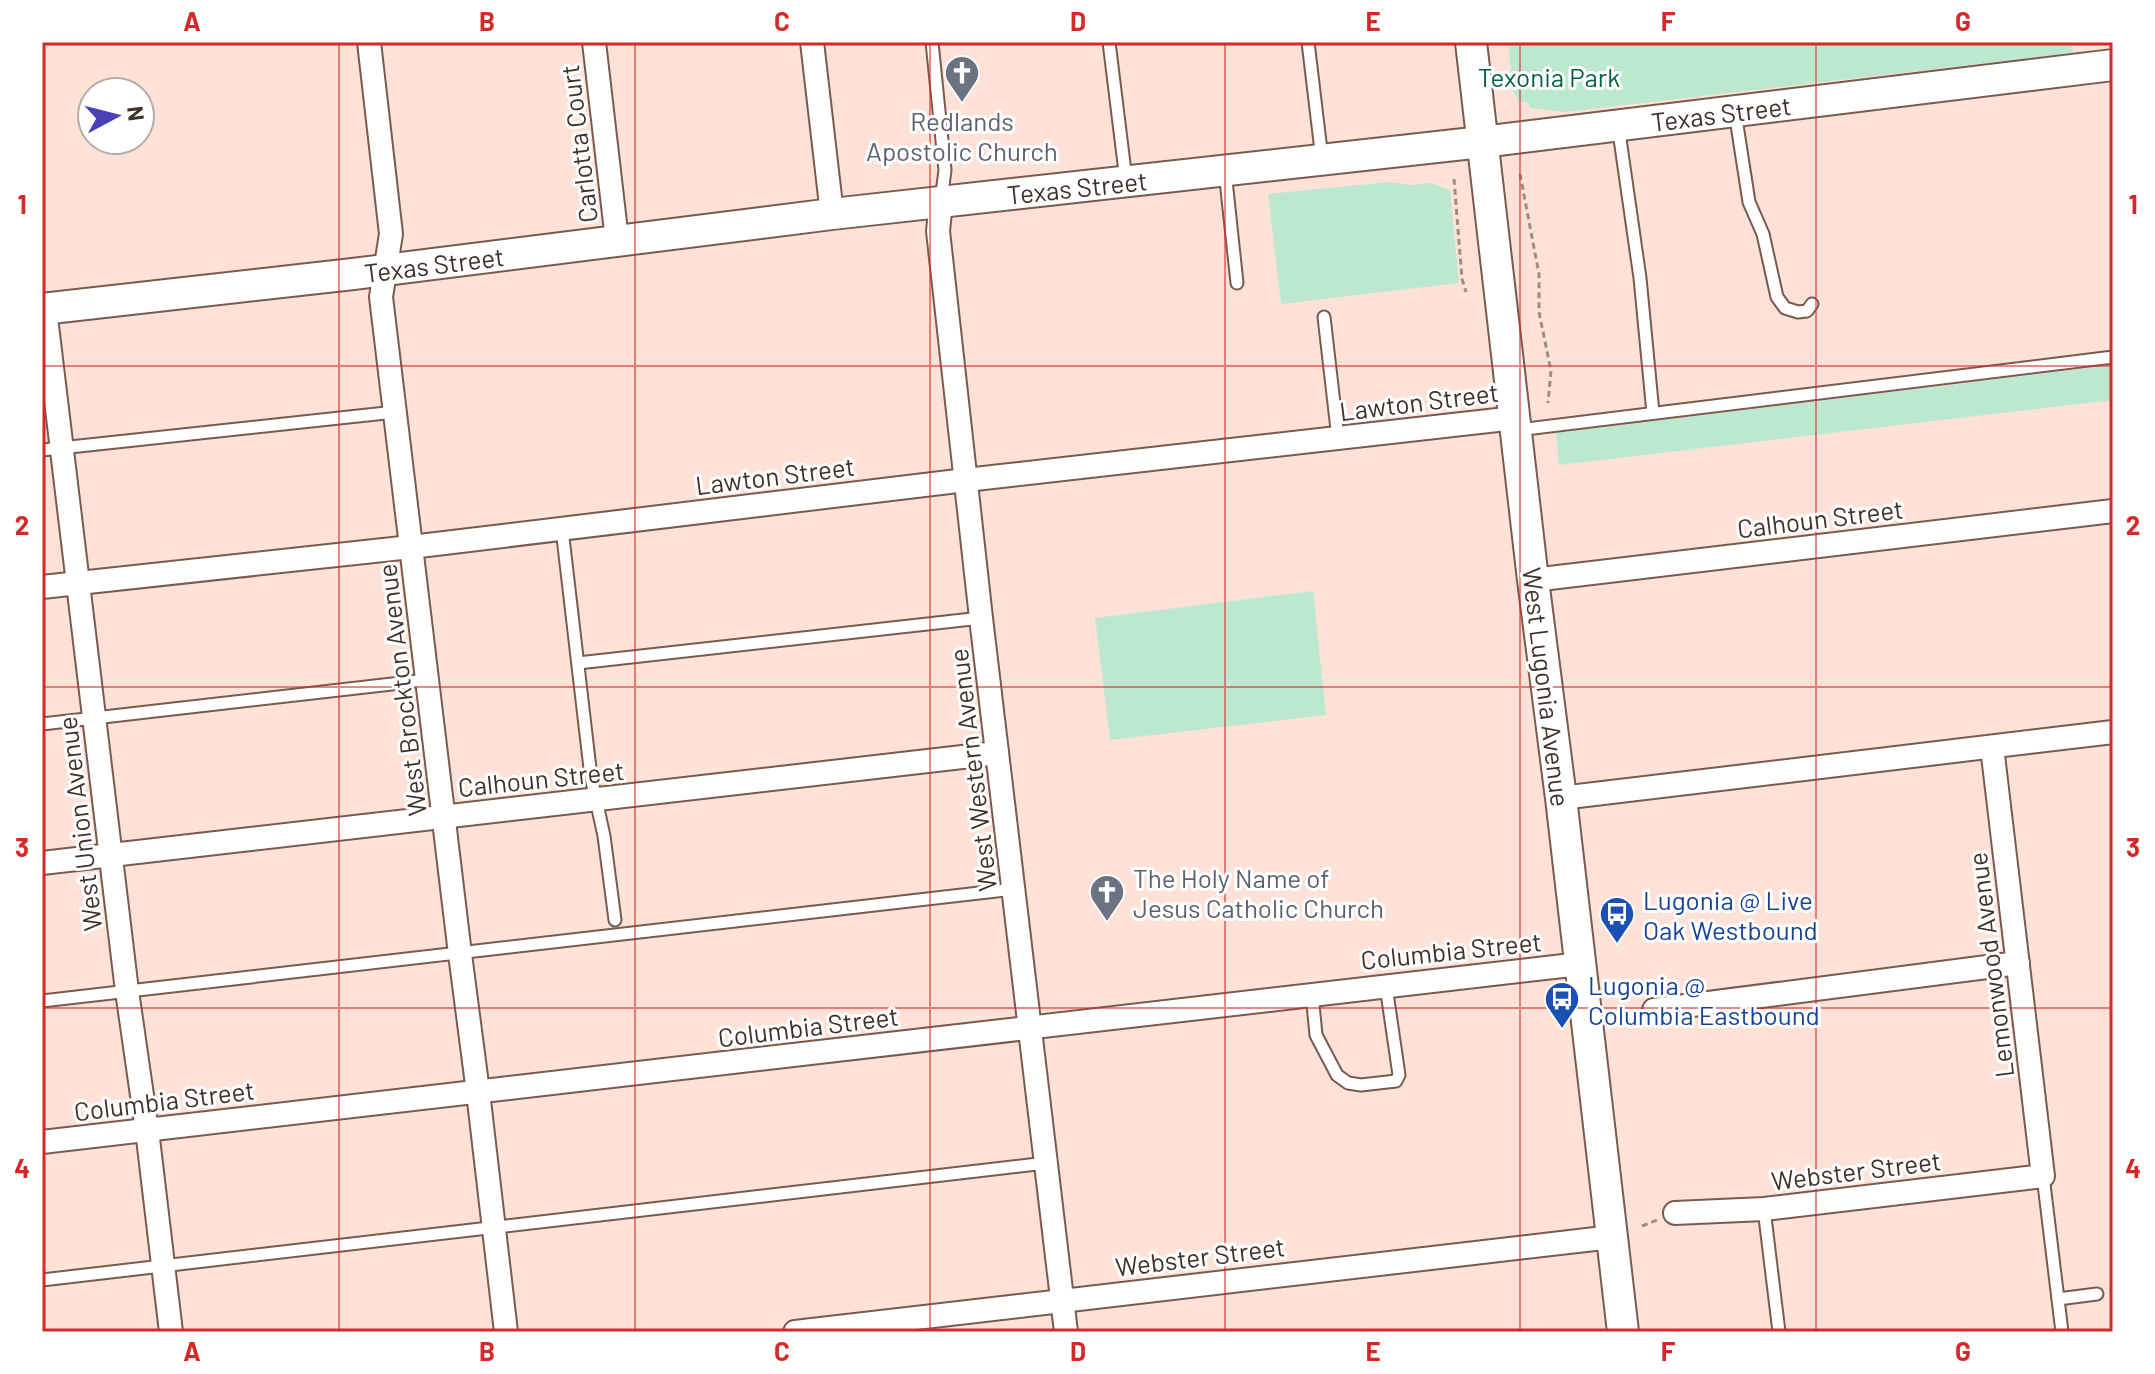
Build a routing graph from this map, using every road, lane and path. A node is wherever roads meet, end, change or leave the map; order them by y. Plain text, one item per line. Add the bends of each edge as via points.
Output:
1 (369, 42) edge
2 (594, 42) edge
3 (812, 42) edge
4 (932, 42) edge
5 (1109, 42) edge
6 (1308, 42) edge
7 (1471, 42) edge
8 (2113, 65) edge
9 (1735, 112) junction
10 (1618, 125) junction
11 (1482, 142) junction
12 (1322, 160) junction
13 (1225, 170) junction
14 (1520, 174) dead end
15 (1454, 179) dead end
16 (1126, 181) junction
17 (941, 202) junction
18 (832, 214) junction
19 (617, 240) junction
20 (385, 270) junction
21 (1237, 283) dead end
22 (1466, 292) dead end
23 (1812, 304) dead end
24 (44, 309) edge
25 (1324, 317) dead end
26 (2113, 357) edge
27 (1548, 403) dead end
28 (395, 412) junction
29 (1653, 413) junction
30 (1516, 424) junction
31 (1338, 438) junction
32 (53, 449) edge
33 (966, 480) junction
34 (2113, 511) edge
35 (562, 529) junction
36 (411, 547) junction
37 (1533, 580) junction
38 (80, 583) junction
39 (42, 587) edge
40 (981, 618) junction
41 (578, 663) junction
42 (427, 680) junction
43 (95, 718) junction
44 (42, 724) edge
45 (2113, 732) edge
46 (1992, 747) junction
47 (997, 753) junction
48 (1561, 798) junction
49 (596, 800) junction
50 (444, 817) junction
51 (112, 855) junction
52 (42, 863) edge
53 (1015, 889) junction
54 (615, 920) dead end
55 (460, 954) junction
56 (2018, 963) junction
57 (1580, 964) junction
58 (1386, 985) junction
59 (127, 991) junction
60 (1312, 994) junction
61 (42, 1001) edge
62 (1654, 1010) dead end
63 (1031, 1028) junction
64 (478, 1092) junction
65 (147, 1130) junction
66 (42, 1142) edge
67 (1046, 1163) junction
68 (2043, 1176) junction
69 (1764, 1209) junction
70 (1675, 1213) dead end
71 (494, 1229) junction
72 (1612, 1237) junction
73 (163, 1266) junction
74 (42, 1280) edge
75 (2097, 1294) dead end
76 (2058, 1299) junction
77 (1062, 1301) junction
78 (171, 1332) edge
79 (506, 1332) edge
80 (795, 1332) edge
81 (1066, 1332) edge
82 (1623, 1332) edge
83 (1779, 1332) edge
84 (2062, 1332) edge

1 - 20 street, West Brockton Avenue via 391,234
2 - 19 street, Carlotta Court
3 - 18 street
4 - 17 lane via 945,170
5 - 16 lane
6 - 12 lane
7 - 11 street, West Lugonia Avenue
8 - 9 street, Texas Street
9 - 10 street, Texas Street
9 - 23 lane via 1749,202 1763,234 1777,297 1785,308 1798,312
10 - 11 street, Texas Street
10 - 29 lane
11 - 12 street, Texas Street
11 - 30 street, West Lugonia Avenue
12 - 13 street, Texas Street
13 - 16 street, Texas Street
13 - 21 lane
14 - 27 path via 1550,362
15 - 22 path
16 - 17 street, Texas Street
17 - 18 street, Texas Street
17 - 33 street, West Western Avenue via 938,231
18 - 19 street, Texas Street
19 - 20 street, Texas Street
20 - 24 street, Texas Street
20 - 28 street, West Brockton Avenue via 381,297
24 - 32 street, West Union Avenue
25 - 31 lane
26 - 29 lane
28 - 32 lane
28 - 36 street, West Brockton Avenue
29 - 30 lane
30 - 31 street, Lawton Street
30 - 37 street, West Lugonia Avenue
31 - 33 street, Lawton Street
32 - 38 street, West Union Avenue
33 - 35 street, Lawton Street
33 - 40 street, West Western Avenue
34 - 37 street, Calhoun Street
35 - 36 street, Lawton Street
35 - 41 lane
36 - 38 street, Lawton Street
36 - 42 street, West Brockton Avenue
37 - 48 street, West Lugonia Avenue
38 - 39 street, Lawton Street
38 - 43 street, West Union Avenue
40 - 41 lane
40 - 47 street, West Western Avenue
41 - 49 lane
42 - 43 lane
42 - 50 street, West Brockton Avenue
43 - 44 lane
43 - 51 street, West Union Avenue
45 - 46 street
46 - 48 street
46 - 56 street, Lemonwood Avenue
47 - 49 street, Calhoun Street
47 - 53 street, West Western Avenue
48 - 57 street, West Lugonia Avenue
49 - 50 street, Calhoun Street
49 - 54 lane
50 - 51 street, Calhoun Street
50 - 55 street, West Brockton Avenue
51 - 52 street, Calhoun Street
51 - 59 street, West Union Avenue
53 - 55 lane
53 - 63 street, West Western Avenue
55 - 59 lane
55 - 64 street, West Brockton Avenue
56 - 62 street
56 - 68 street, Lemonwood Avenue
57 - 58 street, Columbia Street
57 - 72 street, West Lugonia Avenue
58 - 60 street, Columbia Street
58 - 60 lane via 1396,1081 1361,1085 1337,1075 1316,1035
59 - 61 lane
59 - 65 street, West Union Avenue
60 - 63 street, Columbia Street
63 - 64 street, Columbia Street
63 - 67 street, West Western Avenue
64 - 65 street, Columbia Street
64 - 71 street, West Brockton Avenue
65 - 66 street, Columbia Street
65 - 73 street, West Union Avenue
67 - 71 lane
67 - 77 street, West Western Avenue
68 - 69 street, Webster Street
68 - 76 lane
69 - 70 street, Webster Street
69 - 83 lane
71 - 73 lane
71 - 79 street, West Brockton Avenue
72 - 77 street, Webster Street
72 - 82 street, West Lugonia Avenue
73 - 74 lane
73 - 78 street, West Union Avenue
75 - 76 lane
76 - 84 lane
77 - 80 street, Webster Street
77 - 81 street, West Western Avenue

